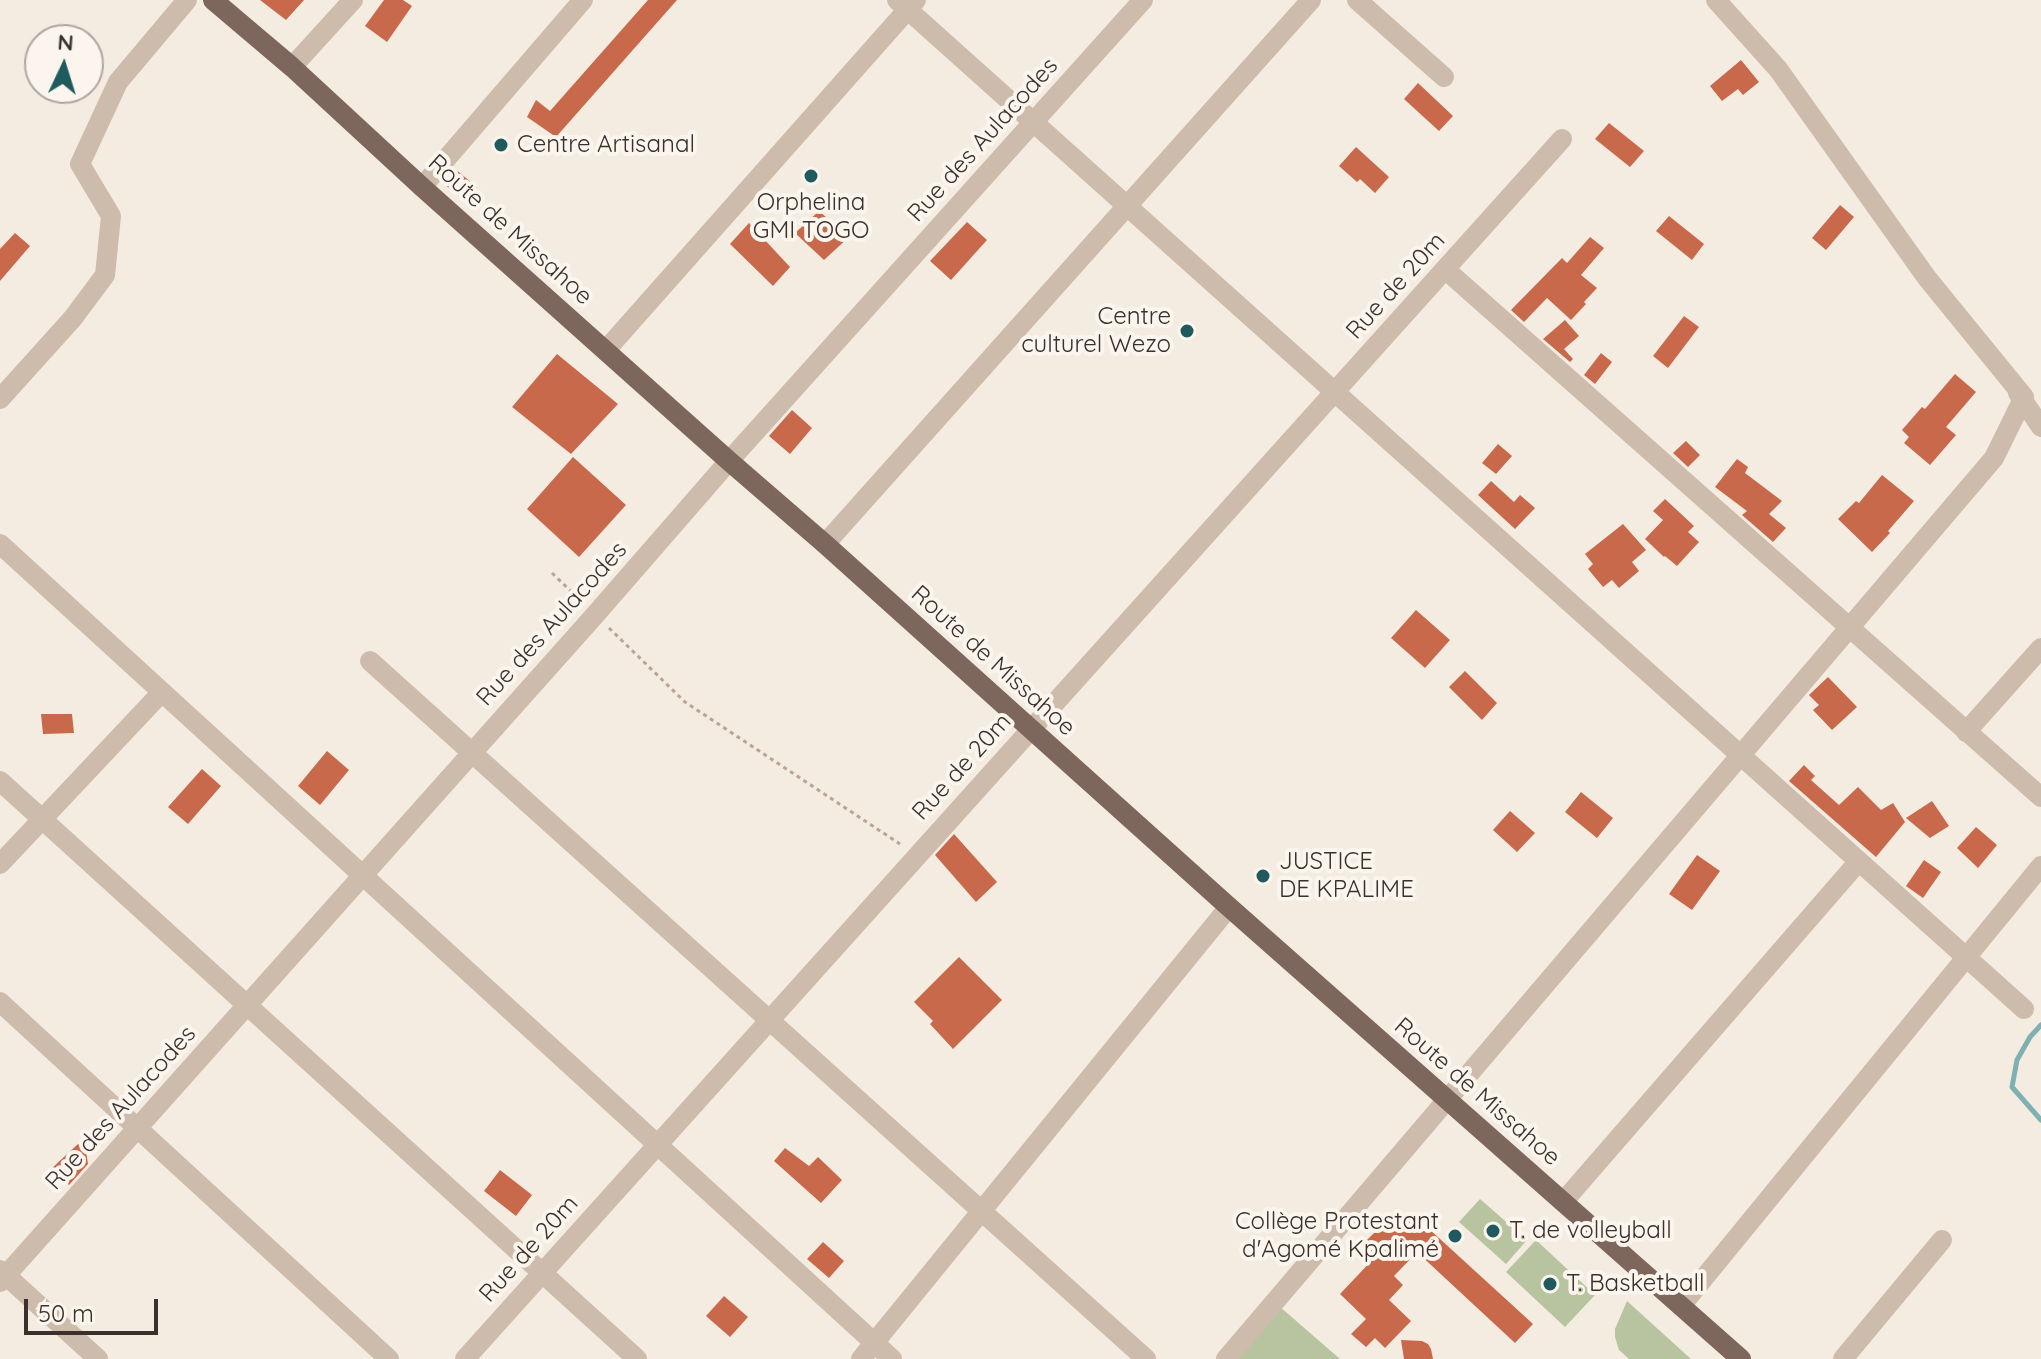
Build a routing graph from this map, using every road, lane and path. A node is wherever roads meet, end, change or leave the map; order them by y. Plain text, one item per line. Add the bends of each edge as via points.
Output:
1 (187, 0) edge
2 (213, 0) edge
3 (353, 0) edge
4 (583, 0) edge
5 (1143, 0) edge
6 (1311, 0) edge
7 (1357, 0) edge
8 (1716, 0) edge
9 (907, 3) edge
10 (292, 67) junction
11 (1444, 77) dead end
12 (1813, 106) dead end
13 (1034, 122) junction
14 (1562, 139) dead end
15 (422, 187) junction
16 (1127, 206) junction
17 (1446, 270) junction
18 (606, 350) junction
19 (1335, 391) junction
20 (0, 399) edge
21 (2041, 427) edge
22 (729, 461) junction
23 (0, 544) edge
24 (825, 544) junction
25 (552, 573) dead end
26 (595, 615) junction
27 (1849, 628) junction
28 (2041, 648) edge
29 (370, 661) dead end
30 (162, 692) junction
31 (1030, 729) junction
32 (1966, 732) junction
33 (472, 753) junction
34 (1741, 755) junction
35 (0, 781) edge
36 (2041, 797) edge
37 (42, 819) junction
38 (917, 855) junction
39 (1859, 861) junction
40 (0, 864) edge
41 (2041, 866) edge
42 (363, 875) junction
43 (1229, 907) junction
44 (1966, 957) junction
45 (0, 1002) edge
46 (247, 1005) junction
47 (2024, 1009) dead end
48 (769, 1020) junction
49 (1447, 1100) junction
50 (137, 1128) junction
51 (658, 1145) junction
52 (1563, 1202) junction
53 (981, 1211) junction
54 (1942, 1240) dead end
55 (542, 1273) junction
56 (2, 1276) edge
57 (1681, 1306) junction
58 (874, 1343) junction
59 (98, 1359) edge
60 (389, 1359) edge
61 (465, 1359) edge
62 (637, 1359) edge
63 (861, 1359) edge
64 (892, 1359) edge
65 (1146, 1359) edge
66 (1226, 1359) edge
67 (1741, 1359) edge
68 (1843, 1359) edge

1 - 20 street via 118,82 80,164 111,216 105,275
2 - 10 main road, Route de Missahoe
3 - 10 street
4 - 15 street
5 - 13 street, Rue des Aulacodes
6 - 16 street
7 - 11 street
8 - 27 street via 1778,69 1927,278 2024,397 1994,458
9 - 13 street
9 - 18 street
10 - 15 main road, Route de Missahoe
12 - 21 street via 1886,200
13 - 16 street
13 - 22 street, Rue des Aulacodes
14 - 17 street, Rue de 20m
15 - 18 main road, Route de Missahoe
16 - 19 street
16 - 24 street
17 - 19 street, Rue de 20m
17 - 27 street
18 - 22 main road, Route de Missahoe
19 - 31 street, Rue de 20m
19 - 34 street
22 - 24 main road, Route de Missahoe
22 - 26 street, Rue des Aulacodes
23 - 30 street
24 - 31 main road, Route de Missahoe
25 - 26 path
26 - 33 street, Rue des Aulacodes
26 - 38 path via 685,702
27 - 32 street
27 - 34 street
28 - 32 street
29 - 33 street
30 - 37 street
30 - 42 street
31 - 38 street, Rue de 20m
31 - 43 main road, Route de Missahoe
32 - 36 street
33 - 42 street, Rue des Aulacodes
33 - 48 street
34 - 39 street
34 - 49 street
35 - 37 street
37 - 40 street
37 - 46 street
38 - 48 street, Rue de 20m
39 - 44 street
39 - 52 street
41 - 44 street
42 - 46 street, Rue des Aulacodes
42 - 51 street
43 - 49 main road, Route de Missahoe
43 - 53 street
44 - 47 street
44 - 57 street
45 - 50 street
46 - 50 street, Rue des Aulacodes
46 - 55 street
48 - 51 street, Rue de 20m
48 - 53 street
49 - 52 main road, Route de Missahoe
49 - 66 street
50 - 56 street, Rue des Aulacodes
50 - 60 street
51 - 55 street, Rue de 20m
51 - 58 street
52 - 57 main road, Route de Missahoe
53 - 58 street
53 - 65 street
54 - 68 street
55 - 61 street, Rue de 20m
55 - 62 street
56 - 59 street
57 - 67 main road, Route de Missahoe
58 - 63 street
58 - 64 street

